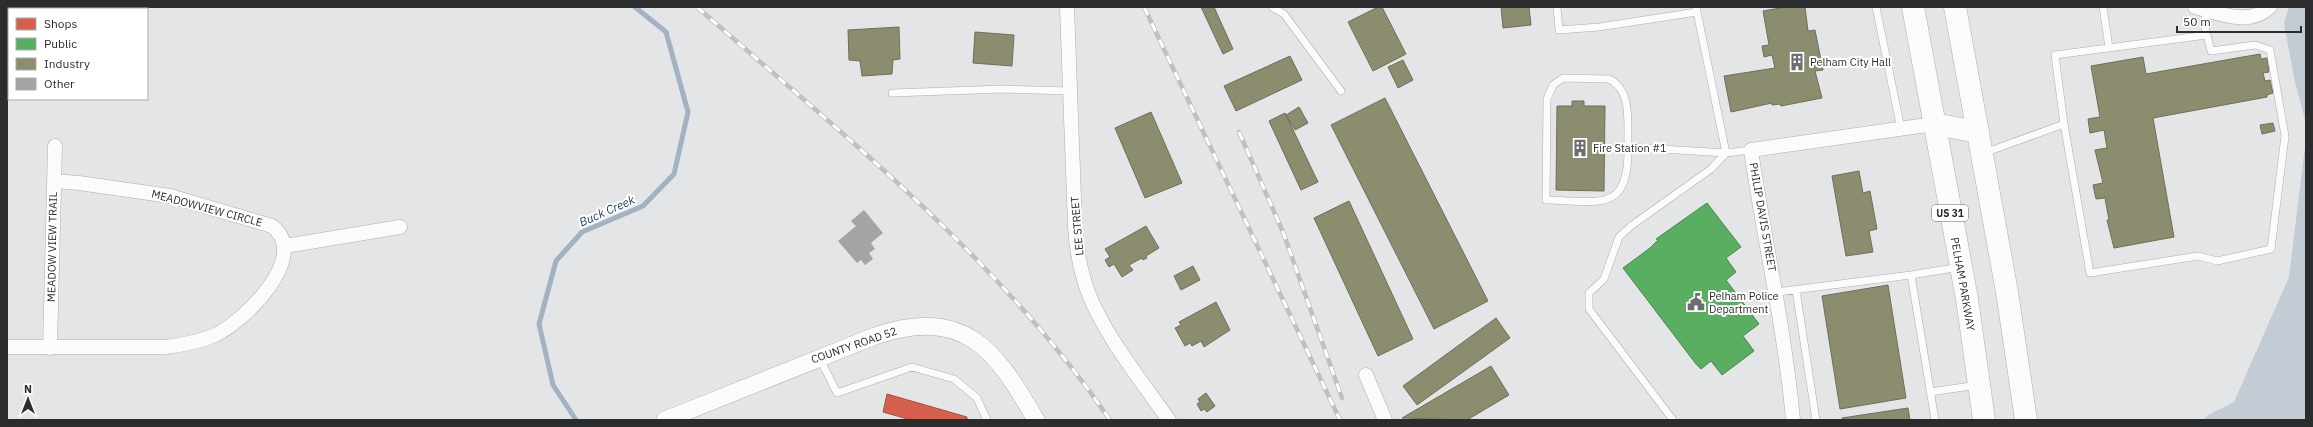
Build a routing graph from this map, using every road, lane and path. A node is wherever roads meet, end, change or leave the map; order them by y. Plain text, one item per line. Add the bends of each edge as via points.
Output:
1 (1067, 7) edge
2 (1272, 7) edge
3 (1557, 7) edge
4 (1876, 7) edge
5 (1913, 7) edge
6 (1955, 7) edge
7 (2103, 7) edge
8 (2270, 7) edge
9 (2202, 8) edge
10 (1696, 10) edge
11 (2207, 35) junction
12 (2109, 48) junction
13 (1071, 91) junction
14 (1341, 91) dead end
15 (892, 93) dead end
16 (1934, 124) junction
17 (2064, 124) junction
18 (1901, 129) junction
19 (1978, 132) junction
20 (55, 146) dead end
21 (1628, 147) junction
22 (1751, 150) junction
23 (1726, 153) junction
24 (1982, 154) junction
25 (54, 181) junction
26 (400, 227) dead end
27 (285, 246) junction
28 (1960, 267) junction
29 (1911, 275) junction
30 (1796, 290) junction
31 (1777, 292) junction
32 (7, 347) edge
33 (50, 348) junction
34 (819, 357) junction
35 (1366, 376) dead end
36 (1980, 385) junction
37 (1930, 392) junction
38 (665, 420) edge
39 (987, 420) edge
40 (1036, 420) edge
41 (1169, 420) edge
42 (1385, 420) edge
43 (1673, 420) edge
44 (1793, 420) edge
45 (1816, 420) edge
46 (1935, 420) edge
47 (1984, 420) edge
48 (2026, 420) edge

1 - 13 street, LEE STREET
2 - 14 lane via 1284,14
3 - 10 lane via 1559,30 1598,27
4 - 18 lane
5 - 16 main road, PELHAM PARKWAY / US 31
6 - 19 main road
7 - 12 lane
8 - 9 street via 2248,18 2237,18
9 - 11 lane
10 - 23 lane
11 - 12 lane
11 - 17 lane via 2211,51 2255,45 2270,50 2285,136 2271,249 2217,261 2198,256 2090,273
12 - 17 lane via 2055,55
13 - 15 lane via 1003,89
13 - 41 street, LEE STREET via 1075,226 1084,283 1108,331
16 - 18 street, PHILIP DAVIS STREET
16 - 19 main road
16 - 28 main road, PELHAM PARKWAY / US 31
17 - 24 lane
18 - 22 street, PHILIP DAVIS STREET
19 - 24 main road
20 - 25 street, MEADOW VIEW TRAIL
21 - 21 lane via 1627,176 1617,195 1601,201 1546,200 1547,99 1553,86 1563,78 1609,79 1616,82 1623,91 1626,104
21 - 23 lane
22 - 23 lane
22 - 31 street, PHILIP DAVIS STREET via 1762,226
23 - 43 lane via 1711,170 1619,237 1604,278 1589,293 1589,309
24 - 48 main road via 2007,292
25 - 27 street, MEADOWVIEW CIRCLE via 170,196 272,226 283,238
25 - 33 street, MEADOW VIEW TRAIL
26 - 27 street
27 - 33 street via 281,266 254,306 236,322 215,335 188,344 165,347
28 - 29 lane
28 - 36 main road, PELHAM PARKWAY / US 31
29 - 30 lane
29 - 37 lane
30 - 31 lane
30 - 45 lane
31 - 44 street, PHILIP DAVIS STREET
32 - 33 street
34 - 38 street, COUNTY ROAD 52
34 - 39 lane via 837,393 912,368 954,379 976,398
34 - 40 street, COUNTY ROAD 52 via 900,328 938,327 957,332 971,338 994,356
35 - 42 street
36 - 37 lane
36 - 47 main road, PELHAM PARKWAY / US 31
37 - 46 lane

